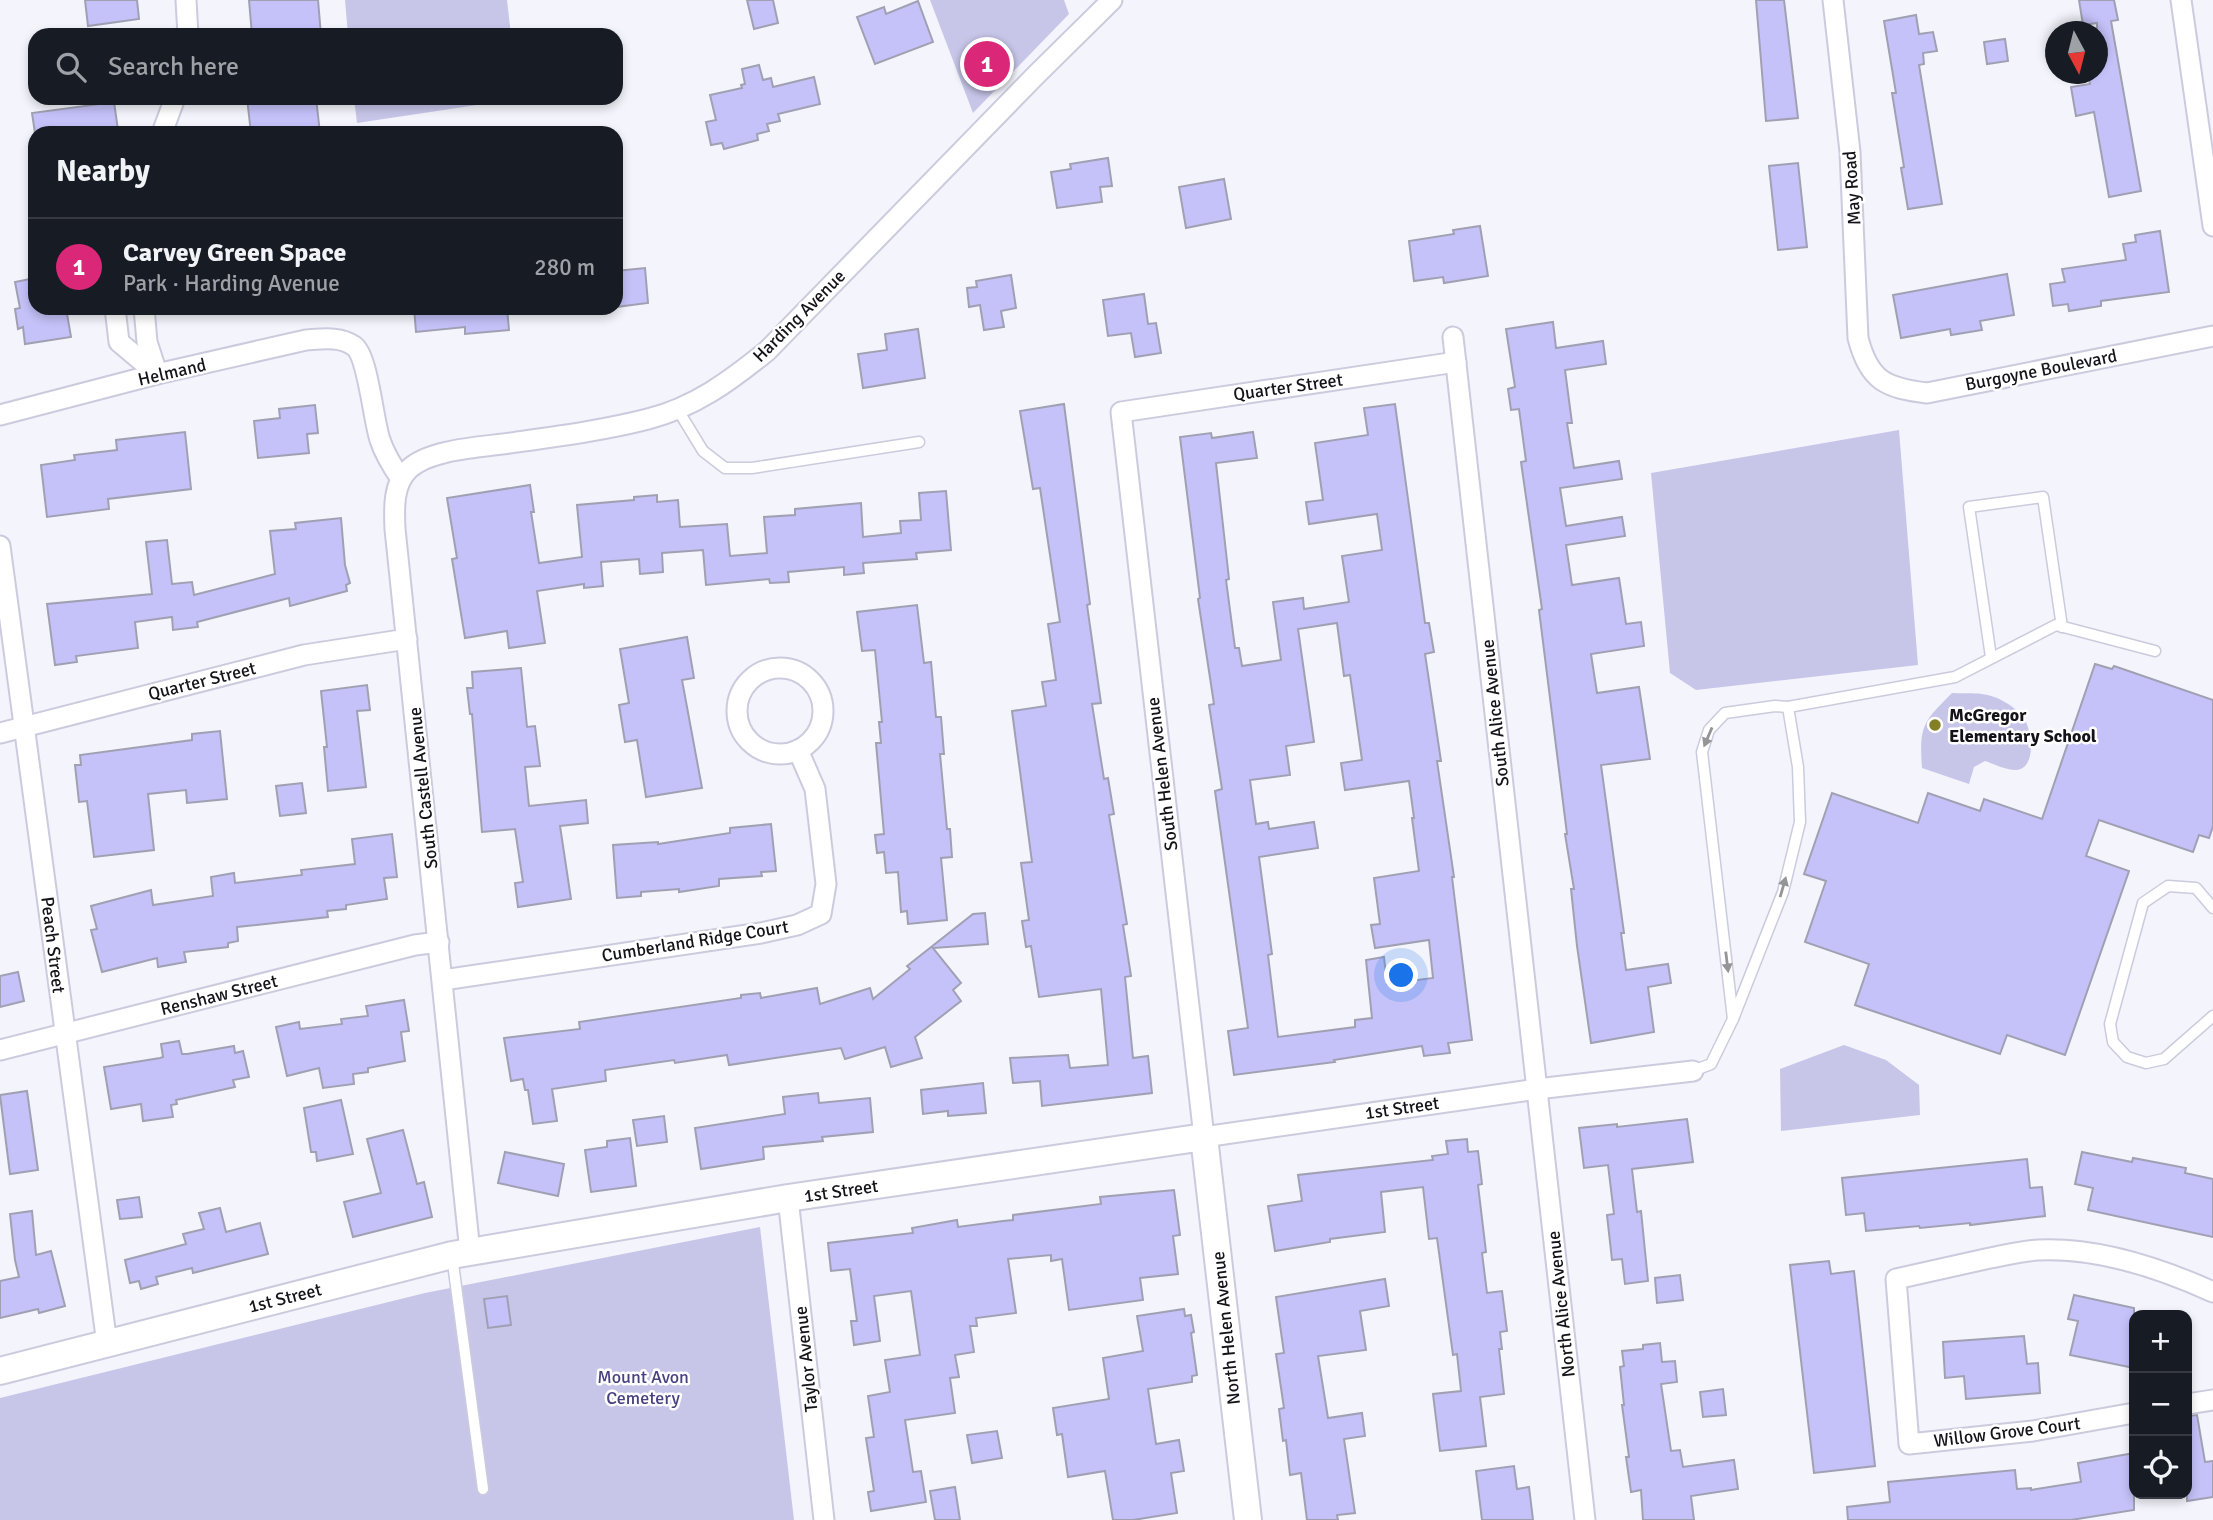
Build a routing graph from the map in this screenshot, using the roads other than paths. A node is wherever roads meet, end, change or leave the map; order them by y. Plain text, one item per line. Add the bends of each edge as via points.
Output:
1 (186, 0) edge
2 (1112, 0) edge
3 (1833, 0) edge
4 (2181, 0) edge
5 (188, 28) edge
6 (172, 105) edge
7 (165, 126) edge
8 (2213, 226) edge
9 (116, 315) edge
10 (145, 315) edge
11 (2213, 336) edge
12 (1453, 337) dead end
13 (1456, 362) junction
14 (1873, 373) joint
15 (158, 374) junction
16 (678, 410) junction
17 (1121, 412) joint
18 (0, 415) edge
19 (919, 442) dead end
20 (401, 479) junction
21 (0, 546) edge
22 (2062, 627) junction
23 (407, 639) junction
24 (2155, 650) dead end
25 (1992, 657) junction
26 (1788, 707) junction
27 (25, 727) junction
28 (0, 733) edge
29 (799, 750) junction
30 (2213, 908) edge
31 (439, 942) junction
32 (443, 980) junction
33 (2213, 1016) edge
34 (1733, 1019) junction
35 (64, 1033) junction
36 (0, 1050) edge
37 (1693, 1071) joint
38 (1537, 1089) junction
39 (1205, 1137) junction
40 (788, 1198) junction
41 (461, 1254) junction
42 (2213, 1292) edge
43 (107, 1344) junction
44 (0, 1371) edge
45 (2213, 1400) edge
46 (2192, 1403) edge
47 (2129, 1414) edge
48 (483, 1489) dead end
49 (824, 1520) edge
50 (1248, 1520) edge
51 (1585, 1520) edge

1 - 5 street
2 - 16 street, Harding Avenue via 767,351 726,384
3 - 14 street, May Road via 1852,179 1858,338
4 - 8 street
6 - 7 street
9 - 15 street via 119,342
10 - 15 street via 147,342
11 - 14 street, Burgoyne Boulevard via 1927,393 1897,389
12 - 13 street, South Alice Avenue
13 - 17 street, Quarter Street
13 - 38 street, South Alice Avenue
15 - 18 street, Helmand
15 - 20 street, Helmand via 306,340 345,341 364,362 380,440
16 - 19 lane via 703,451 724,468 752,468
16 - 20 street, Harding Avenue via 599,429 437,455 410,468
17 - 39 street, South Helen Avenue
20 - 23 street, South Castell Avenue via 394,501 395,529
21 - 27 street, Peach Street
22 - 24 lane
22 - 25 lane via 2056,625
22 - 25 lane via 2043,497 1969,507
23 - 27 street, Quarter Street via 326,650
23 - 31 street, South Castell Avenue
25 - 26 lane via 1955,677
34 -> 26 lane via 1783,891 1800,822 1798,768
26 -> 34 lane via 1725,713 1709,730 1702,752
27 - 28 street, Quarter Street
27 - 35 street, Peach Street
29 - 29 street via 810,743 823,718 819,691 799,672 778,669 757,675 747,684 737,711 746,738 770,753
29 - 32 street, Cumberland Ridge Court via 814,789 827,884 821,914 761,933
30 - 33 lane via 2196,888 2168,886 2143,903 2110,1024 2113,1042 2127,1057 2146,1063 2164,1059
31 - 32 street, South Castell Avenue
31 - 35 street, Renshaw Street
32 - 41 street, South Castell Avenue
34 - 37 lane via 1711,1064
35 - 36 street, Renshaw Street
35 - 43 street, Peach Street
37 - 38 street, 1st Street
38 - 39 street, 1st Street
38 - 51 street, North Alice Avenue
39 - 40 street, 1st Street
39 - 50 street, North Helen Avenue
40 - 41 street, 1st Street
40 - 49 street, Taylor Avenue
41 - 43 street, 1st Street
41 - 48 lane
42 - 47 street, Willow Grove Court via 2139,1265 2059,1250 2012,1254 1896,1279 1909,1444 2032,1432
43 - 44 street, 1st Street
45 - 46 street

